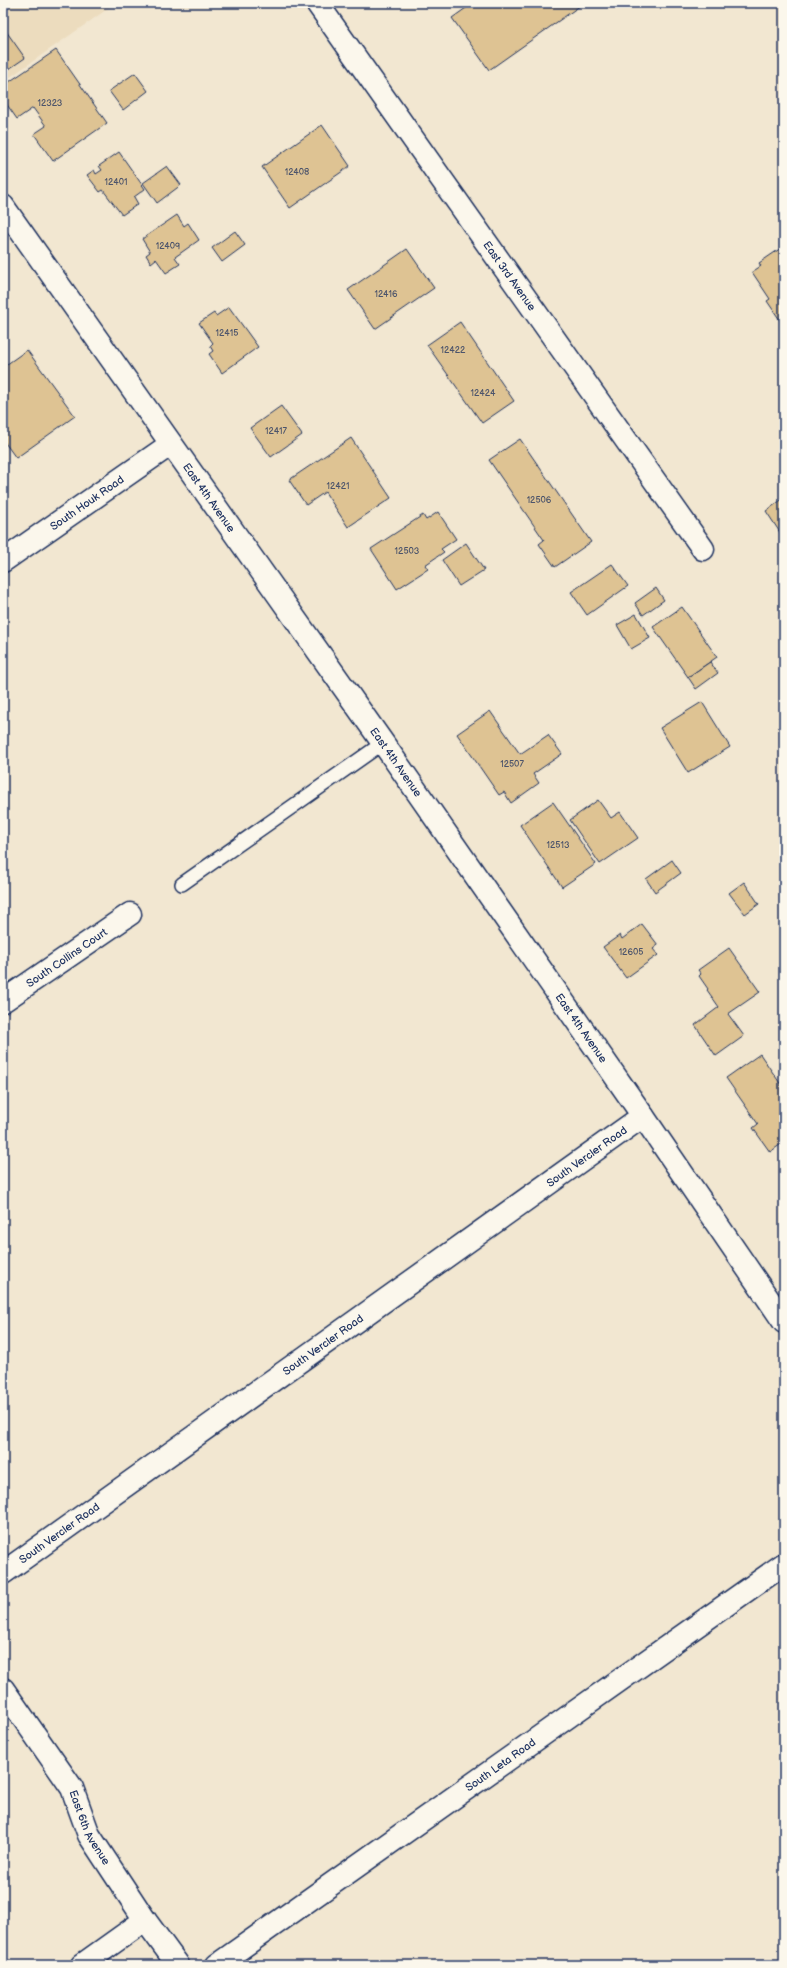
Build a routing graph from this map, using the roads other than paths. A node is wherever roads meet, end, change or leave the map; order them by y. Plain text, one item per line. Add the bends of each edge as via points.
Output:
1 (317, 3) edge
2 (3, 206) edge
3 (171, 444) junction
4 (703, 549) dead end
5 (3, 561) edge
6 (383, 743) junction
7 (182, 884) dead end
8 (130, 914) dead end
9 (3, 1001) edge
10 (643, 1116) junction
11 (782, 1313) edge
12 (784, 1564) edge
13 (3, 1573) edge
14 (3, 1689) edge
15 (145, 1920) junction
16 (82, 1965) edge
17 (178, 1965) edge
18 (217, 1965) edge

1 - 4 street, East 3rd Avenue
2 - 3 street, East 4th Avenue
3 - 5 street, South Houk Road
3 - 6 street, East 4th Avenue
6 - 7 lane
6 - 10 street, East 4th Avenue
8 - 9 street, South Collins Court
10 - 11 street, East 4th Avenue
10 - 13 street, South Vercler Road
12 - 18 street, South Leta Road
14 - 15 street, East 6th Avenue via 72,1788 89,1835
15 - 16 street
15 - 17 street, East 6th Avenue

